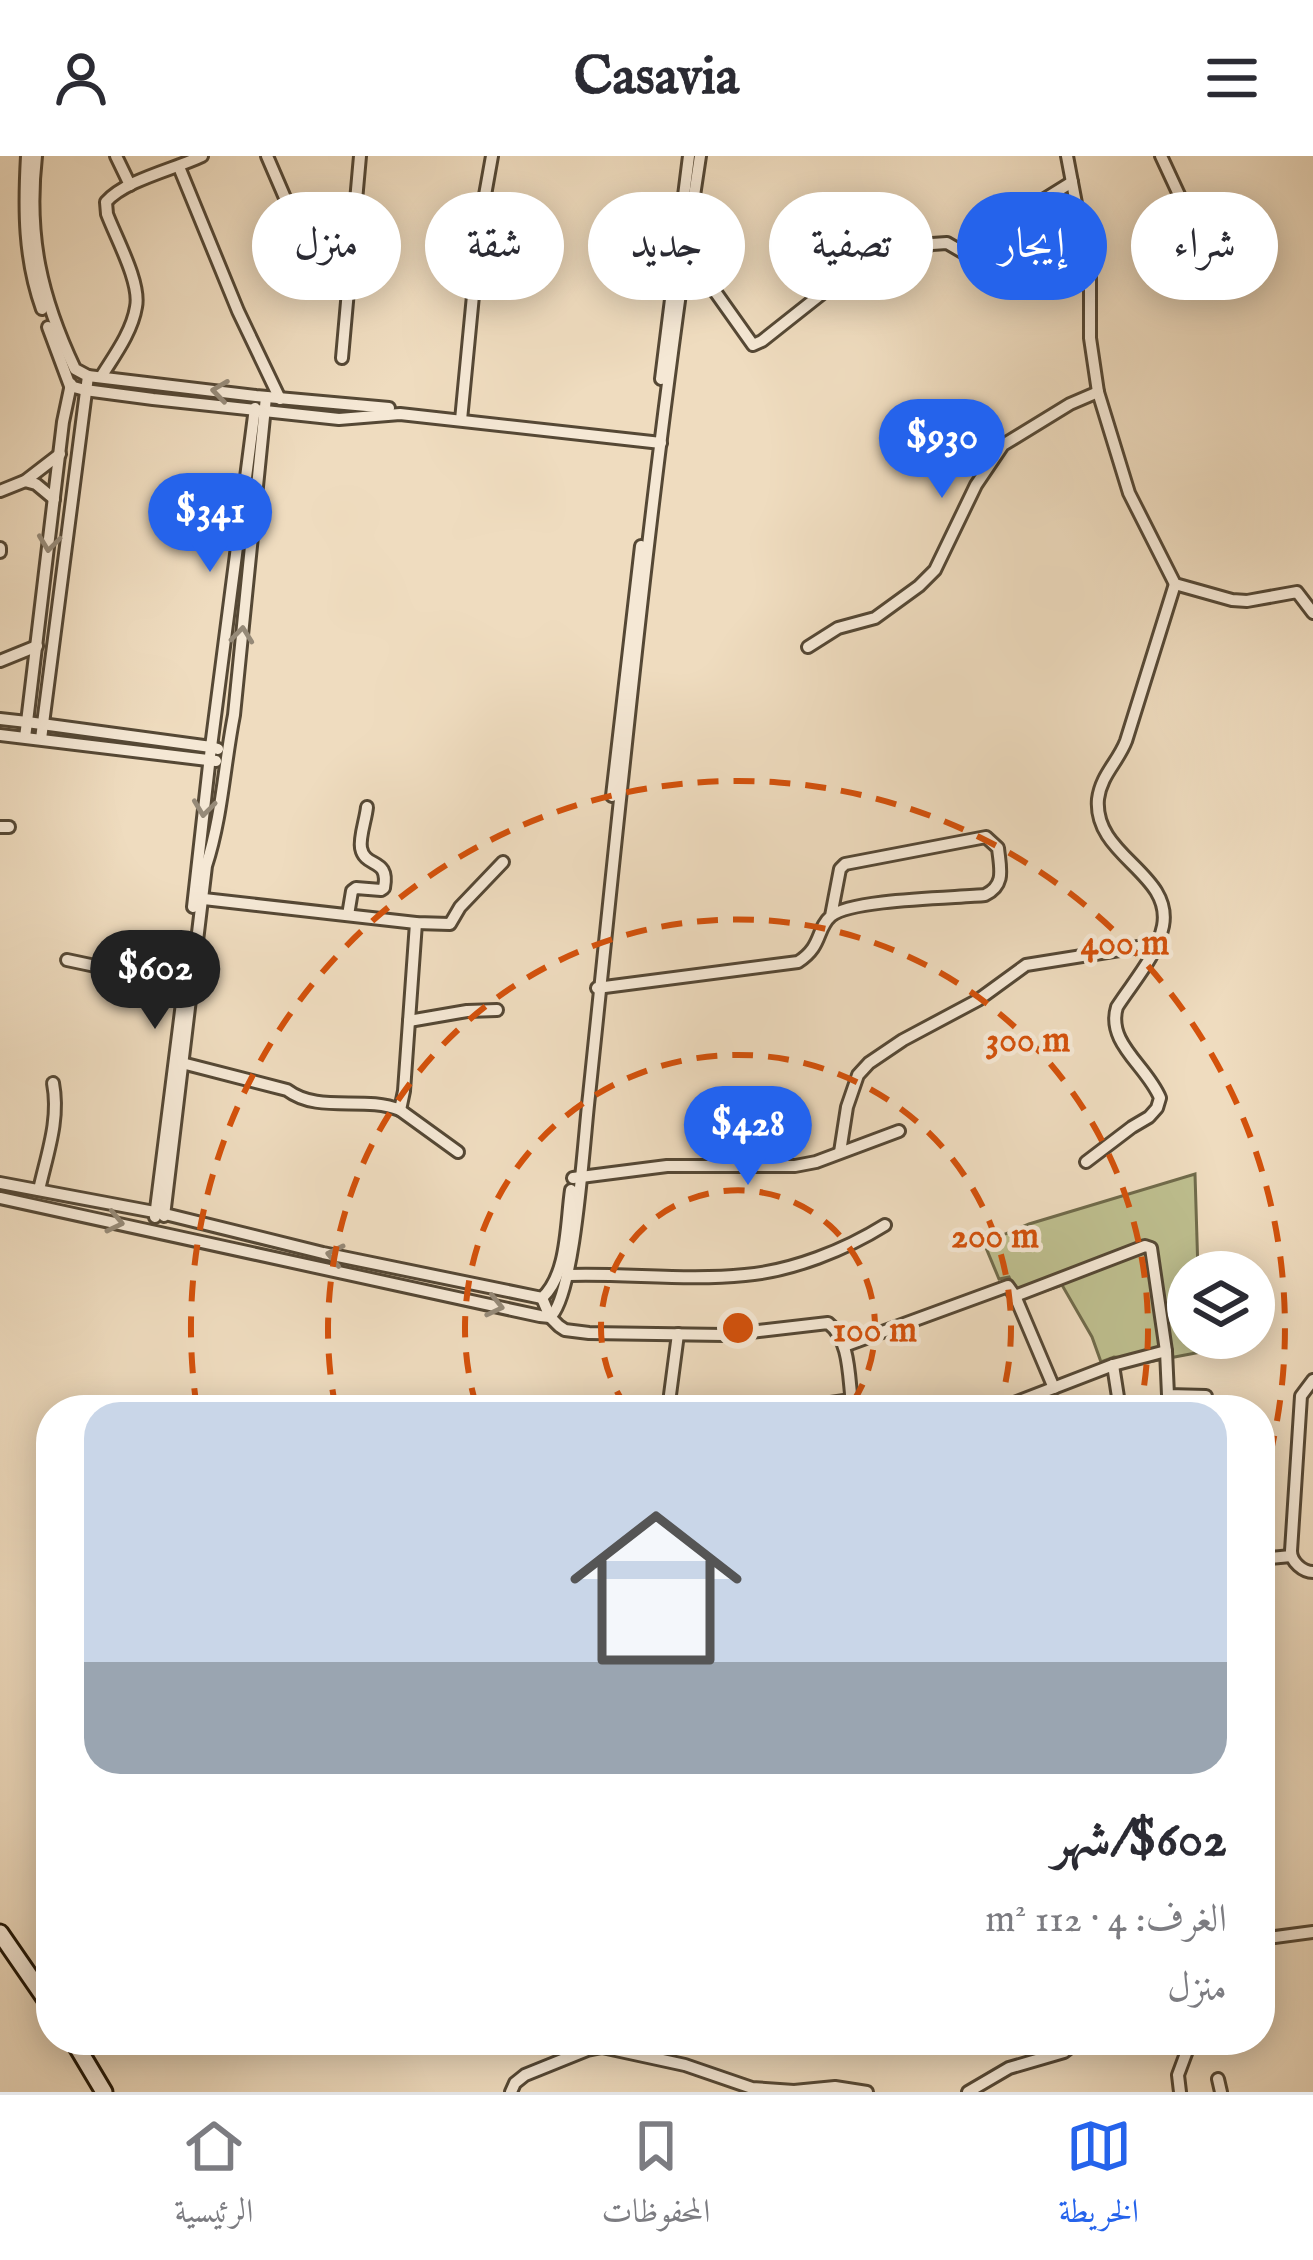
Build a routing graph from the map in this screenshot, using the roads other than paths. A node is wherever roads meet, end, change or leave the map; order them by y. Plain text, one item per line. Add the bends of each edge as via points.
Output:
1 (32, 156) edge
2 (116, 156) edge
3 (202, 156) edge
4 (267, 156) edge
5 (360, 156) edge
6 (492, 156) edge
7 (688, 156) edge
8 (700, 156) edge
9 (1067, 156) edge
10 (1161, 156) edge
11 (179, 167) junction
12 (1072, 182) junction
13 (130, 185) junction
14 (282, 192) edge
15 (357, 192) edge
16 (685, 192) edge
17 (693, 192) edge
18 (1178, 192) edge
19 (348, 300) edge
20 (674, 300) edge
21 (721, 300) edge
22 (342, 358) dead end
23 (75, 370) junction
24 (94, 376) junction
25 (70, 386) junction
26 (85, 390) junction
27 (1098, 392) junction
28 (264, 402) junction
29 (462, 417) junction
30 (658, 440) junction
31 (60, 454) junction
32 (25, 481) junction
33 (0, 490) edge
34 (54, 499) junction
35 (1175, 584) junction
36 (1313, 613) edge
37 (37, 646) junction
38 (808, 647) dead end
39 (0, 661) edge
40 (0, 719) edge
41 (28, 722) junction
42 (41, 733) junction
43 (0, 735) edge
44 (25, 737) junction
45 (211, 753) junction
46 (226, 756) junction
47 (368, 807) dead end
48 (503, 862) dead end
49 (198, 898) junction
50 (348, 915) junction
51 (831, 916) junction
52 (416, 922) junction
53 (1156, 944) junction
54 (67, 960) dead end
55 (185, 986) junction
56 (597, 988) junction
57 (497, 1010) dead end
58 (410, 1021) junction
59 (182, 1063) junction
60 (53, 1083) dead end
61 (400, 1109) junction
62 (899, 1131) dead end
63 (458, 1152) dead end
64 (840, 1152) junction
65 (1086, 1162) dead end
66 (576, 1178) junction
67 (0, 1183) edge
68 (38, 1190) junction
69 (0, 1198) edge
70 (160, 1214) junction
71 (885, 1226) dead end
72 (159, 1231) junction
73 (568, 1275) junction
74 (1015, 1296) junction
75 (542, 1298) junction
76 (550, 1317) junction
77 (678, 1334) junction
78 (844, 1346) junction
79 (1166, 1351) junction
80 (1113, 1365) junction
81 (1313, 1380) edge
82 (1054, 1388) junction
83 (670, 1395) edge
84 (851, 1395) edge
85 (1036, 1395) edge
86 (1118, 1395) edge
87 (1168, 1395) edge
88 (1291, 1556) junction
89 (1275, 1558) edge
90 (1313, 1573) edge
91 (1313, 1931) edge
92 (0, 1934) edge
93 (1275, 1936) edge
94 (36, 1986) edge
95 (82, 2055) edge
96 (574, 2055) edge
97 (639, 2055) edge
98 (1054, 2055) edge
99 (1185, 2055) edge
100 (104, 2092) edge
101 (511, 2092) edge
102 (867, 2092) edge
103 (968, 2092) edge
104 (1180, 2092) edge

1 - 23 street via 36,259
1 - 25 street via 24,196 28,259
2 - 13 street
3 - 11 street
4 - 14 street
5 - 15 street
6 - 29 street
7 - 16 street
8 - 17 street
9 - 12 street
10 - 18 street
11 - 13 street
11 - 28 street via 238,311
12 - 21 street via 1027,210 986,262 932,244 839,280 753,345
12 - 27 street via 1090,277
13 - 24 street via 106,202 137,306
19 - 22 street
20 - 30 street
23 - 24 street
23 - 25 street
24 - 26 street
28 -> 24 street
25 - 26 street
25 - 31 street
26 - 28 street
26 - 42 street
27 - 35 street via 1129,493
27 - 38 street via 1003,446 919,586 874,618
28 - 29 street
28 - 29 street via 339,418
28 - 45 street
46 -> 28 street
29 - 30 street
30 - 56 street
31 - 32 street
31 - 34 street
32 - 33 street
32 - 34 street
34 -> 37 street
35 - 36 street via 1232,600 1297,592
35 - 53 street via 1126,741 1098,800 1106,837 1161,901
37 - 39 street
37 - 41 street
40 - 41 street
41 - 42 street
41 - 44 street
42 - 44 street
42 - 45 street
43 - 44 street
45 - 46 street
45 -> 49 street
46 - 49 street via 218,831
47 - 50 street via 361,848 386,880 380,890 352,891
48 - 52 street via 450,924
49 - 50 street
49 - 55 street
49 - 59 street
50 - 52 street
51 - 51 street via 985,895 1001,882 998,848 986,837 845,864
51 - 56 street via 798,962
52 - 58 street
53 - 64 street via 1026,965 903,1040 858,1075
53 - 65 street via 1114,1027 1160,1094 1157,1108
54 - 55 street
55 - 70 street
56 - 66 street
57 - 58 street
58 - 61 street
59 - 61 street via 297,1098
59 - 70 street
60 - 68 street via 55,1123
61 - 63 street
62 - 64 street
64 - 66 street via 796,1166 652,1167
66 - 73 street
66 - 75 street via 559,1273
67 - 68 street
68 - 70 street
69 -> 72 street
70 - 72 street
75 -> 70 street
71 - 73 street via 829,1255 748,1275
72 -> 76 street
73 - 76 street
74 - 78 street via 1008,1286
74 - 79 street via 1148,1246
74 - 82 street
75 - 76 street
76 - 77 street via 566,1330
77 - 78 street via 828,1323
77 - 83 street
78 - 84 street
79 - 80 street
79 - 87 street
80 - 82 street
80 - 86 street
81 - 88 street via 1301,1396
82 - 85 street
88 - 89 street
88 - 90 street
91 - 93 street
92 - 94 main road
95 - 100 main road
96 - 101 street via 525,2074
97 - 102 street via 752,2089
98 - 103 street
99 - 104 street

